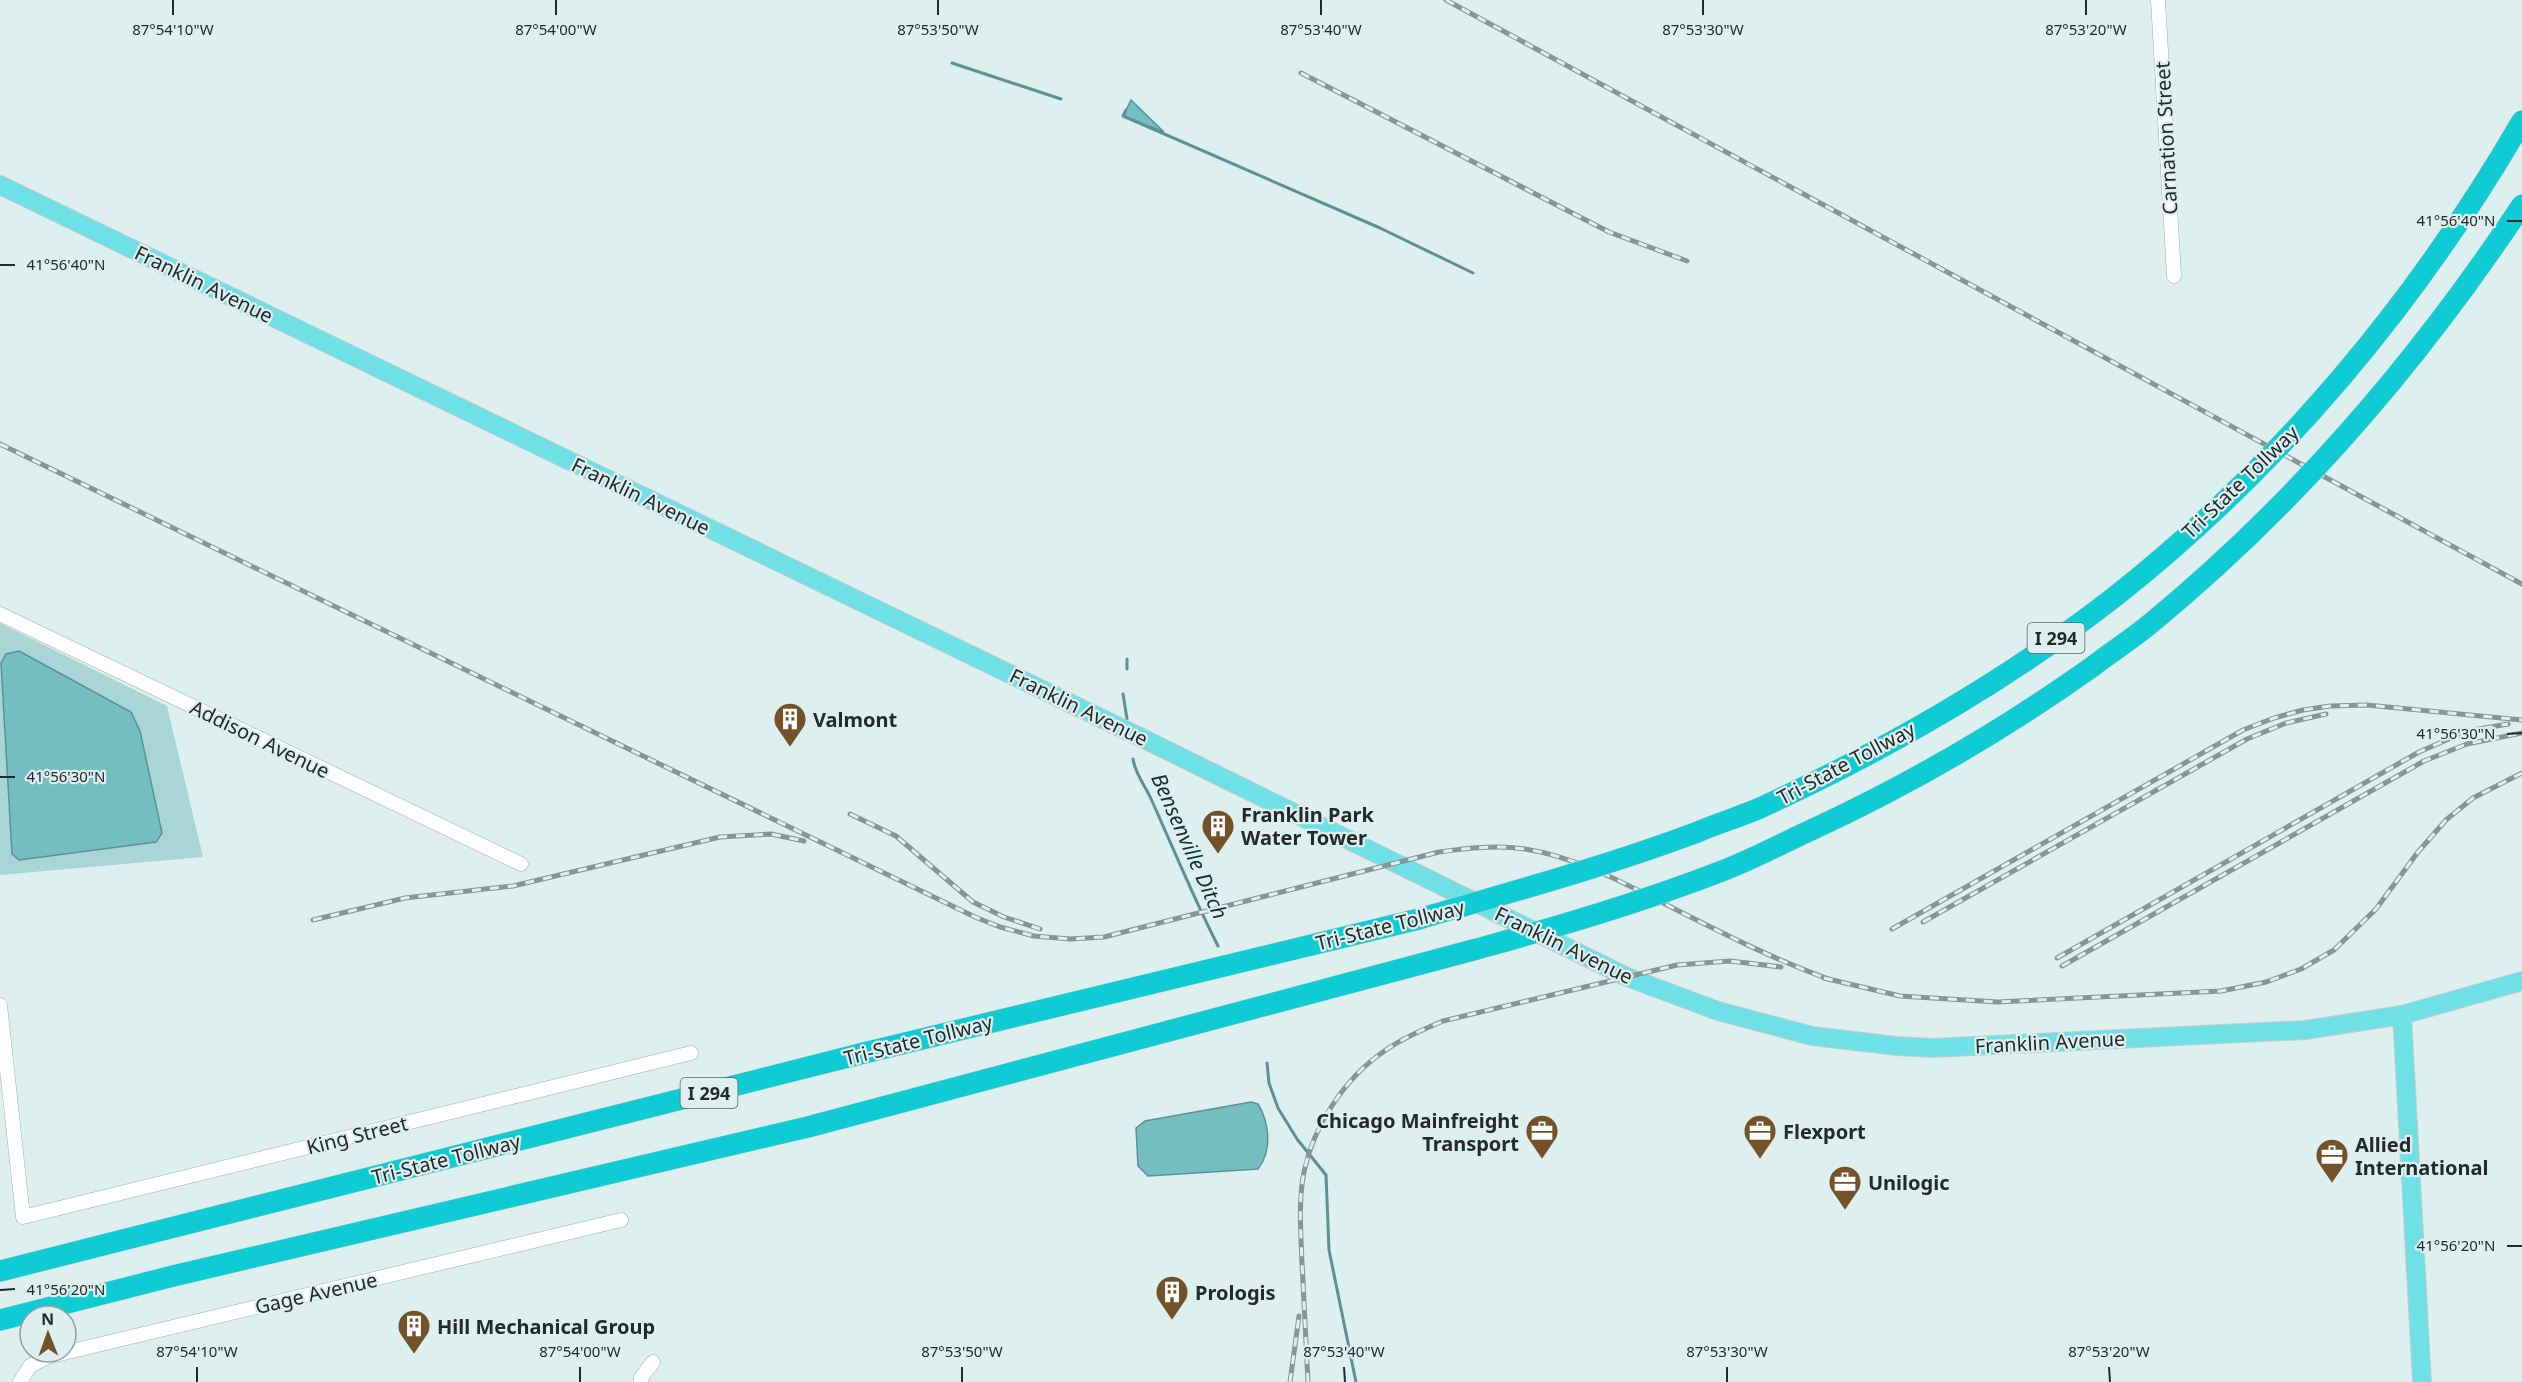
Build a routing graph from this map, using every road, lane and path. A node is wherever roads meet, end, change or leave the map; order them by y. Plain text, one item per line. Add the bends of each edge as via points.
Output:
1 (2158, 0) edge
2 (2522, 121) edge
3 (0, 185) edge
4 (2522, 205) edge
5 (2174, 276) dead end
6 (0, 614) edge
7 (521, 864) dead end
8 (2522, 981) edge
9 (0, 1005) edge
10 (2402, 1016) junction
11 (691, 1053) dead end
12 (621, 1220) dead end
13 (0, 1270) edge
14 (0, 1320) edge
15 (653, 1362) dead end
16 (20, 1382) edge
17 (641, 1382) edge
18 (2422, 1382) edge

1 - 5 street, Carnation Street
2 - 13 highway, Tri-State Tollway / I 294, bridge via 2419,281 2340,380 2271,456 2195,527 2117,595 1990,685 1865,756 1758,809 1563,878 1419,919 864,1053
3 - 10 main road, Franklin Avenue via 1628,977 1718,1011 1812,1036 1933,1048 2305,1030
4 - 14 highway, I 294, bridge via 2437,326 2345,438 2236,549 2149,625 2051,696 1961,752 1871,802 1725,870 1615,910 1477,949 808,1127
6 - 7 street, Addison Avenue
8 - 10 main road, Franklin Avenue
9 - 11 street, King Street via 23,1217
10 - 18 main road
12 - 16 street, Gage Avenue via 47,1357 30,1366
15 - 17 street

